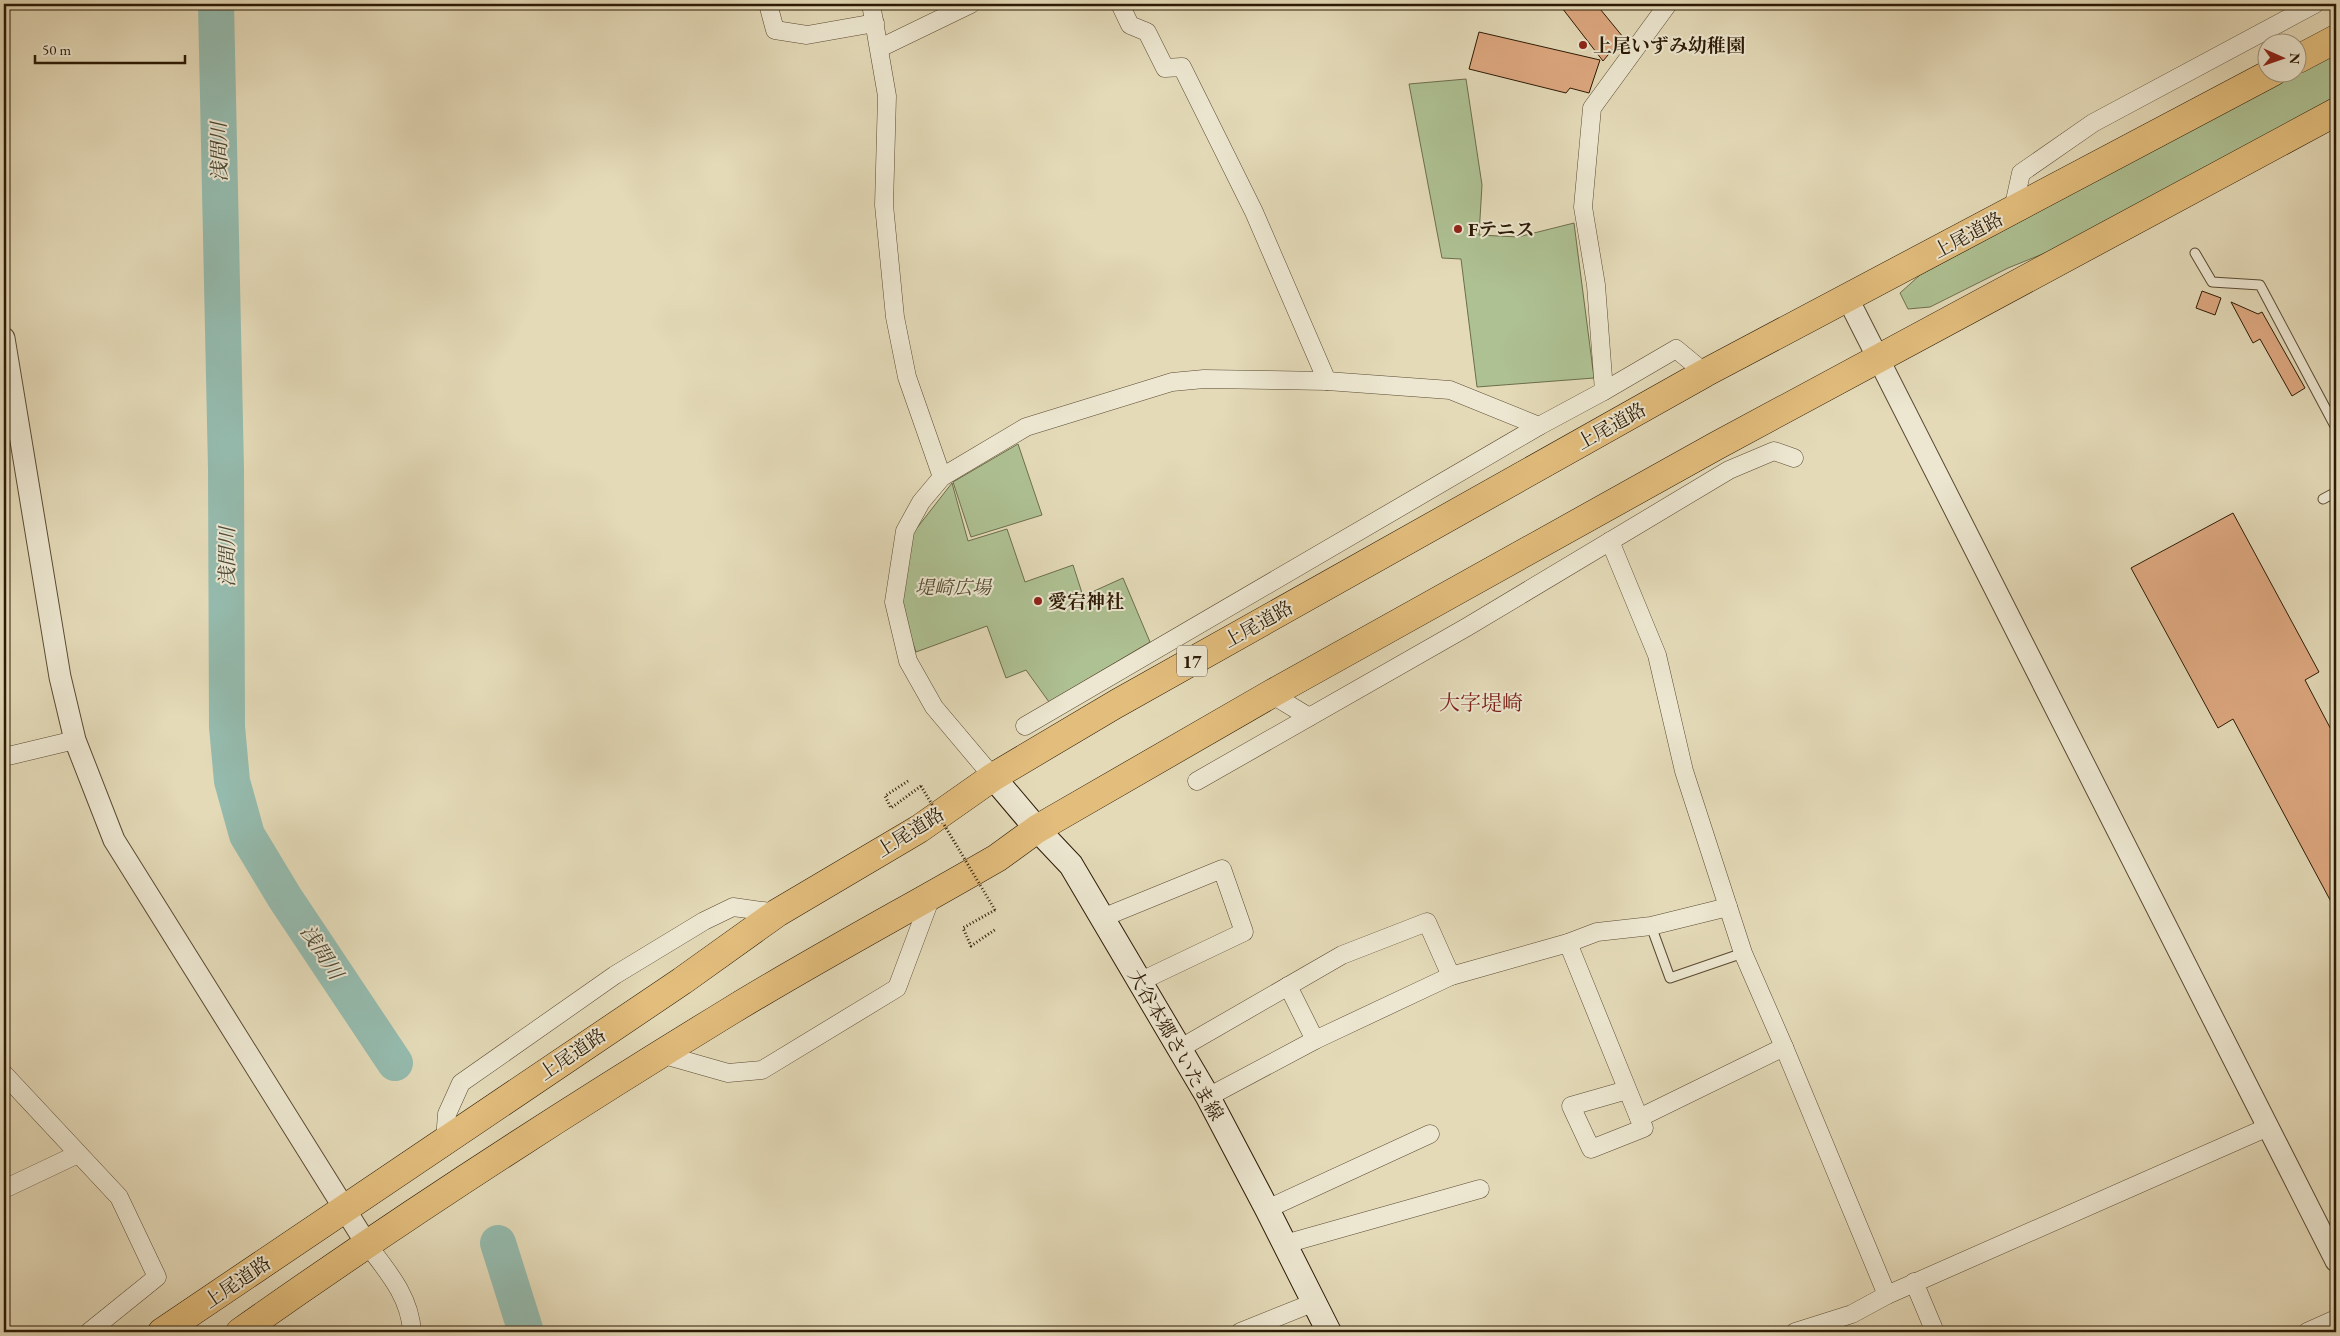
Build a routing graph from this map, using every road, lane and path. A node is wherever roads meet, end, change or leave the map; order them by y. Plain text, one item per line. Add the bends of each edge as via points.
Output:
1 (768, 4) edge
2 (871, 4) edge
3 (971, 4) edge
4 (1120, 4) edge
5 (1668, 4) edge
6 (2315, 4) edge
7 (874, 24) junction
8 (2336, 39) edge
9 (880, 48) junction
10 (2308, 54) edge
11 (2258, 80) edge
12 (2336, 112) edge
13 (2013, 210) junction
14 (2195, 253) dead end
15 (1848, 299) junction
16 (4, 338) edge
17 (1879, 359) junction
18 (1705, 373) junction
19 (1327, 381) junction
20 (1604, 391) junction
21 (1539, 426) junction
22 (2336, 428) edge
23 (1716, 446) junction
24 (1794, 458) dead end
25 (1730, 470) junction
26 (942, 477) junction
27 (2336, 492) edge
28 (2323, 499) dead end
29 (1610, 541) junction
30 (1110, 674) junction
31 (1271, 694) junction
32 (1116, 704) junction
33 (1309, 717) junction
34 (1025, 726) dead end
35 (75, 740) junction
36 (4, 757) edge
37 (993, 777) junction
38 (908, 781) dead end
39 (1197, 781) dead end
40 (1037, 829) junction
41 (931, 897) junction
42 (1728, 907) junction
43 (777, 912) junction
44 (1102, 918) junction
45 (1651, 926) junction
46 (996, 929) dead end
47 (1568, 943) junction
48 (1743, 953) junction
49 (1450, 976) junction
50 (1139, 982) junction
51 (1288, 986) junction
52 (1315, 1040) junction
53 (1784, 1047) junction
54 (1179, 1048) junction
55 (661, 1054) junction
56 (4, 1074) edge
57 (1627, 1090) junction
58 (1208, 1097) junction
59 (1638, 1118) junction
60 (2268, 1127) junction
61 (1430, 1134) dead end
62 (445, 1140) junction
63 (78, 1154) junction
64 (4, 1189) edge
65 (1480, 1189) dead end
66 (344, 1209) junction
67 (1267, 1209) junction
68 (366, 1244) junction
69 (1285, 1244) junction
70 (2336, 1261) edge
71 (1914, 1282) junction
72 (1887, 1295) junction
73 (1315, 1302) junction
74 (2336, 1319) edge
75 (89, 1332) edge
76 (162, 1332) edge
77 (240, 1332) edge
78 (412, 1332) edge
79 (1240, 1332) edge
80 (1329, 1332) edge
81 (1795, 1332) edge
82 (1936, 1332) edge
83 (2307, 1332) edge

1 - 7 street via 775,30 807,36
2 - 7 street
3 - 9 street
4 - 19 street via 1130,25 1147,32 1165,68 1182,67 1254,212
5 - 20 street via 1592,108 1583,207 1596,285
6 - 13 street via 2093,124 2021,173
7 - 9 street
8 - 10 highway
9 - 26 street via 887,96 884,205 895,318 907,377
11 - 13 highway, 上尾道路 / 17
12 - 17 highway
13 - 15 highway, 上尾道路 / 17
14 - 22 lane via 2212,282 2260,285
15 - 17 street
15 - 18 highway, 上尾道路 / 17
16 - 35 street via 60,677
17 - 23 highway
17 - 60 street
18 - 20 street via 1676,348
18 - 32 highway, 上尾道路 / 17
19 - 21 street via 1450,390
19 - 26 street via 1204,379 1172,382 1026,427
20 - 21 street
21 - 30 street
23 - 25 street
23 - 31 highway
24 - 25 street via 1774,451
25 - 29 street
26 - 37 street via 921,502 905,531 894,602 908,661 934,707
27 - 28 lane
29 - 33 street
29 - 42 street via 1657,655 1684,771
30 - 32 street
30 - 34 street
31 - 33 street
31 - 40 highway
32 - 37 highway, 上尾道路 / 17
33 - 39 street
35 - 36 street
35 - 66 street via 114,840
37 - 40 main road, 大谷本郷さいたま線
37 - 43 highway, 上尾道路 / 17 via 919,829
38 - 46 path, bridge via 885,796 891,808 921,787 995,910 963,928 971,946
40 - 41 highway via 997,858
40 - 44 main road, 大谷本郷さいたま線 via 1071,865
41 - 55 highway
41 - 55 street via 897,988 762,1070 728,1074
42 - 45 street
42 - 48 street
43 - 62 highway, 上尾道路 / 17 via 682,981
43 - 62 street via 733,907 615,975 460,1083 448,1114
44 - 50 main road, 大谷本郷さいたま線
44 - 50 street via 1222,869 1244,932
45 - 47 street via 1597,932
45 - 48 lane via 1670,978
47 - 49 street
47 - 57 street
48 - 53 street
49 - 51 street via 1427,922 1342,955
49 - 52 street
50 - 54 main road, 大谷本郷さいたま線
51 - 52 street
51 - 54 street
52 - 58 street
53 - 59 street
53 - 72 street
54 - 58 main road, 大谷本郷さいたま線
55 - 68 highway
56 - 63 street
57 - 59 street
57 - 59 street via 1571,1106 1592,1149 1644,1128
58 - 67 main road, 大谷本郷さいたま線
60 - 70 street
60 - 71 street
61 - 67 street
62 - 66 highway, 上尾道路 / 17
63 - 64 street
63 - 75 street via 119,1197 158,1277
65 - 69 street
66 - 68 street
66 - 76 highway, 上尾道路 / 17
67 - 69 main road, 大谷本郷さいたま線
68 - 77 highway
68 - 78 street via 397,1284 410,1311
69 - 73 main road, 大谷本郷さいたま線
71 - 72 street
71 - 82 street
72 - 81 street via 1852,1314
73 - 79 street
73 - 80 main road, 大谷本郷さいたま線
74 - 83 street

